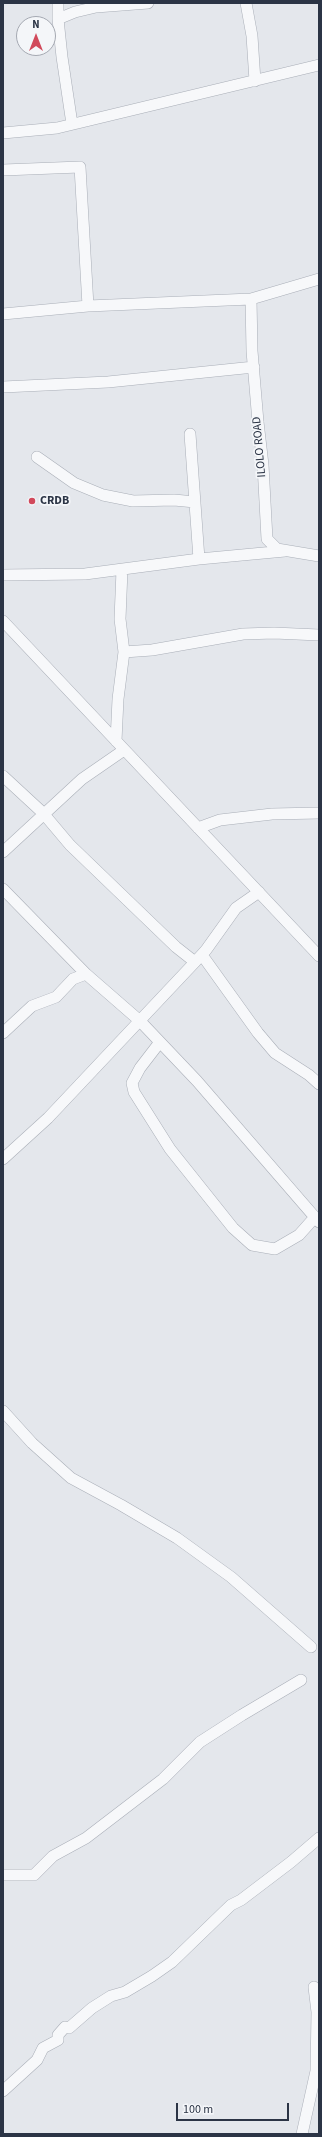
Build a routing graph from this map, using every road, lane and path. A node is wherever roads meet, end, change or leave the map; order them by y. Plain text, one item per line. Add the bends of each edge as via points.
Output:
1 (58, 3) edge
2 (148, 3) edge
3 (246, 3) edge
4 (58, 19) junction
5 (319, 65) edge
6 (255, 81) junction
7 (72, 124) junction
8 (3, 133) edge
9 (3, 170) edge
10 (319, 279) edge
11 (251, 298) junction
12 (88, 306) junction
13 (3, 314) edge
14 (254, 367) junction
15 (3, 387) edge
16 (190, 434) dead end
17 (37, 457) dead end
18 (195, 502) junction
19 (286, 551) junction
20 (319, 556) edge
21 (199, 559) junction
22 (122, 570) junction
23 (3, 575) edge
24 (3, 621) edge
25 (319, 635) edge
26 (124, 652) junction
27 (116, 741) junction
28 (124, 750) junction
29 (3, 776) edge
30 (44, 813) junction
31 (319, 813) edge
32 (198, 828) junction
33 (3, 852) edge
34 (3, 889) edge
35 (259, 892) junction
36 (319, 956) edge
37 (199, 958) junction
38 (86, 974) junction
39 (140, 1020) junction
40 (3, 1033) edge
41 (160, 1042) junction
42 (319, 1084) edge
43 (3, 1159) edge
44 (317, 1220) edge
45 (3, 1411) edge
46 (311, 1647) dead end
47 (301, 1680) dead end
48 (319, 1838) edge
49 (3, 1875) edge
50 (314, 1987) dead end
51 (3, 2091) edge
52 (302, 2134) edge

1 - 4 street
2 - 4 street via 96,7
3 - 6 street via 252,36
4 - 7 street
5 - 6 street
6 - 7 street
7 - 8 street via 57,128
9 - 12 street via 80,167
10 - 11 street
11 - 12 street
11 - 14 street, ILOLO ROAD
12 - 13 street
14 - 15 street via 108,382
14 - 19 street, ILOLO ROAD via 267,539 277,550
16 - 18 street
17 - 18 street via 74,483 103,495 133,501
18 - 21 street
19 - 20 street, ILOLO ROAD
19 - 21 street
21 - 22 street
22 - 23 street via 86,574
22 - 26 street via 120,619
24 - 27 street
25 - 26 street via 243,634 152,650
26 - 27 street
27 - 28 street
28 - 30 street via 82,779
28 - 32 street
29 - 30 street
30 - 33 street
30 - 37 street via 81,855 176,947
31 - 32 street via 272,814 220,820
32 - 35 street
34 - 38 street
35 - 36 street
35 - 37 street via 236,908
37 - 39 street
37 - 42 street via 275,1053
38 - 39 street
38 - 40 street via 73,979 56,997 32,1006
39 - 41 street
39 - 43 street via 48,1118
41 - 44 street
41 - 44 street via 132,1082 134,1092 170,1149 233,1228 252,1245 275,1249 299,1235
45 - 46 street via 32,1443 71,1478 183,1543 231,1577
47 - 49 street via 200,1742 163,1779 86,1838 53,1856 34,1875
48 - 51 street via 241,1900 230,1905 167,1965 125,1992 111,1996 92,2008 69,2028 65,2027 58,2035 58,2040 43,2048 34,2064
50 - 52 street via 317,2012 316,2071

